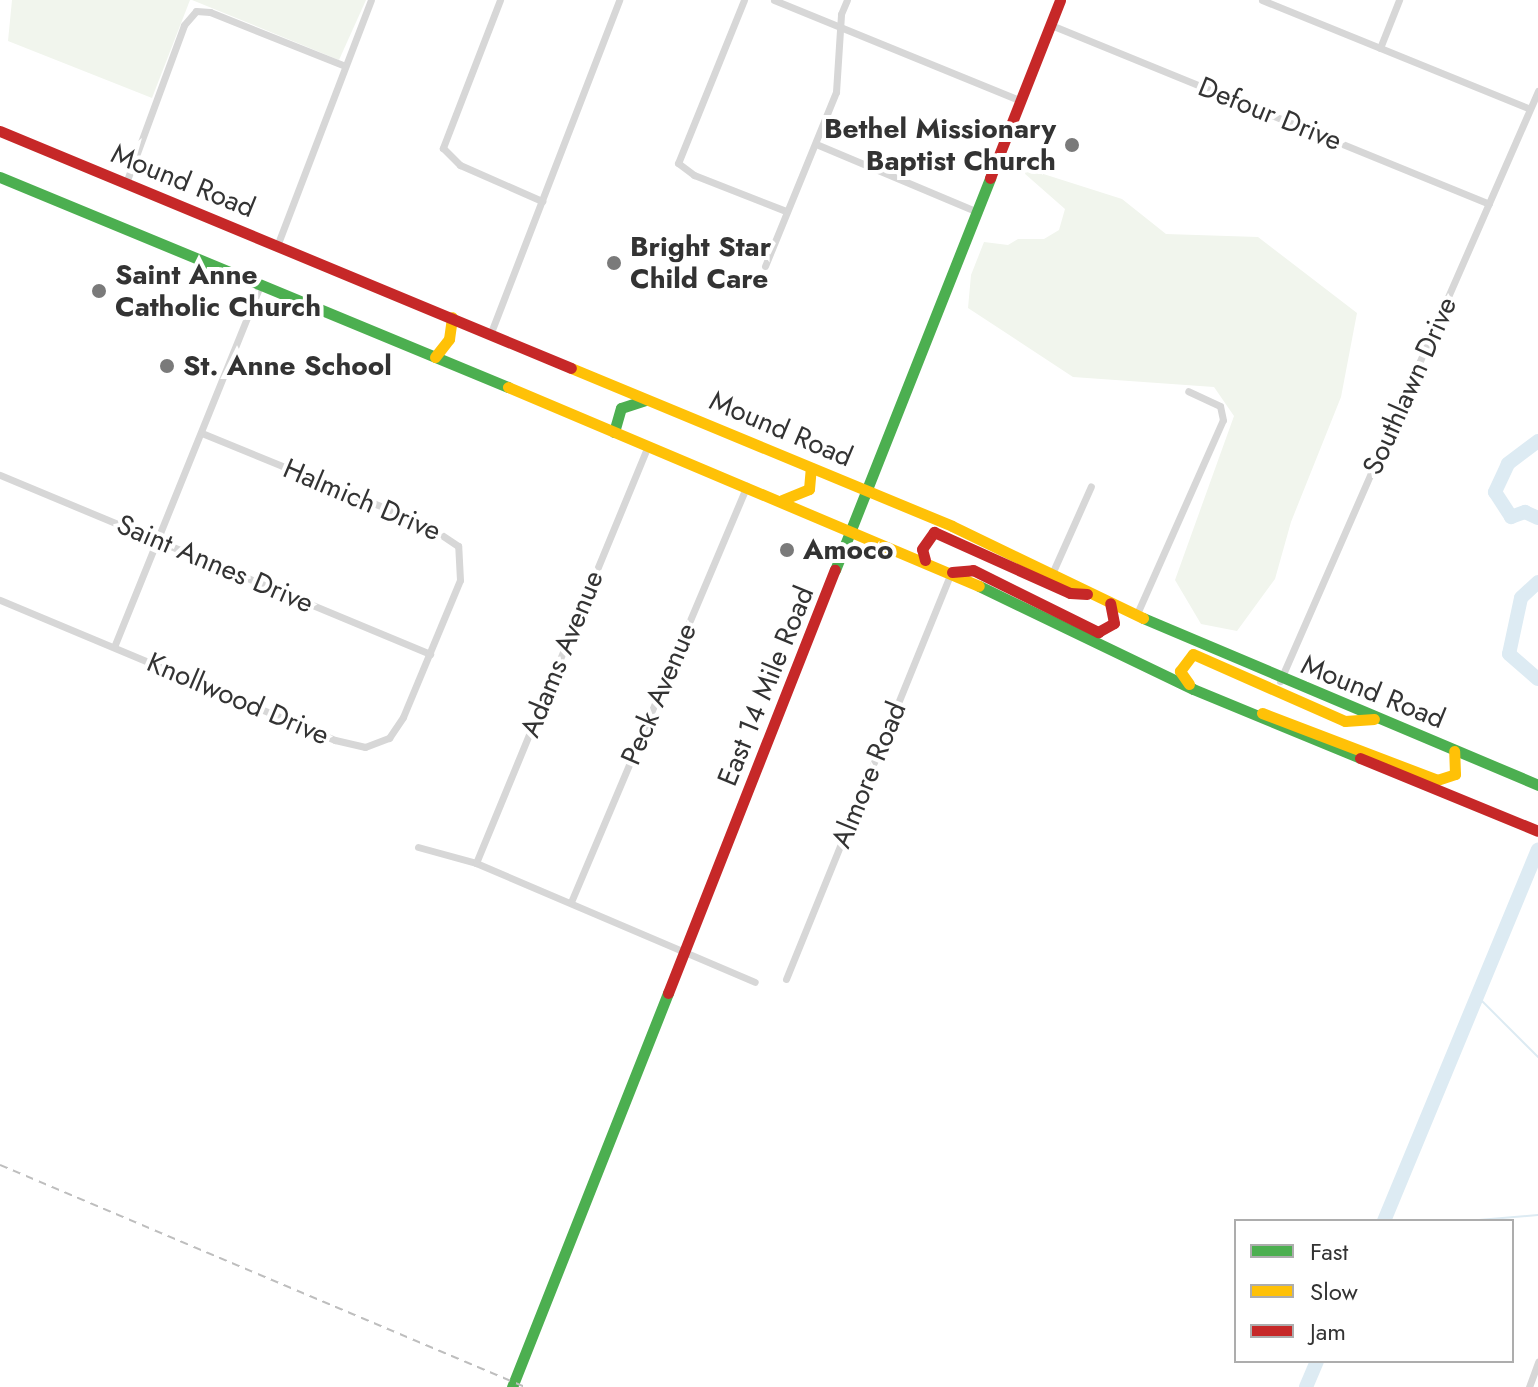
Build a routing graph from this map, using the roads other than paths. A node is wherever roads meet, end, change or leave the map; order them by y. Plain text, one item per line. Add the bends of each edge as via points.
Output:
1 (371, 0) edge
2 (500, 0) edge
3 (619, 0) edge
4 (744, 0) edge
5 (774, 0) edge
6 (847, 0) edge
7 (1060, 0) edge
8 (1262, 0) edge
9 (1399, 0) edge
10 (1279, 3) edge
11 (1051, 25) junction
12 (841, 27) junction
13 (1380, 48) junction
14 (345, 66) junction
15 (1538, 91) edge
16 (1021, 101) junction
17 (1530, 109) junction
18 (0, 131) edge
19 (816, 144) junction
20 (0, 177) edge
21 (126, 183) junction
22 (542, 201) junction
23 (1489, 204) junction
24 (786, 211) junction
25 (978, 212) junction
26 (277, 246) junction
27 (765, 266) dead end
28 (260, 285) junction
29 (452, 317) junction
30 (490, 335) junction
31 (435, 357) junction
32 (1188, 391) dead end
33 (646, 399) junction
34 (614, 432) junction
35 (201, 433) junction
36 (648, 446) junction
37 (811, 468) junction
38 (0, 475) edge
39 (747, 486) junction
40 (1091, 486) dead end
41 (869, 492) junction
42 (781, 501) junction
43 (855, 531) junction
44 (157, 541) junction
45 (925, 560) junction
46 (951, 572) junction
47 (1050, 578) junction
48 (0, 600) edge
49 (1110, 603) junction
50 (1136, 616) junction
51 (114, 647) junction
52 (430, 654) junction
53 (1280, 681) junction
54 (1193, 689) junction
55 (1246, 711) junction
56 (1374, 719) junction
57 (1454, 751) junction
58 (1538, 785) edge
59 (1538, 831) edge
60 (418, 847) dead end
61 (476, 863) junction
62 (571, 902) junction
63 (686, 952) junction
64 (786, 979) dead end
65 (755, 982) dead end
66 (1538, 1362) edge
67 (1536, 1372) edge
68 (512, 1387) edge
69 (1529, 1387) edge

1 - 14 street
2 - 22 street via 443,148 460,165
3 - 22 street
4 - 24 street via 678,163 694,175
5 - 12 street
6 - 12 street
7 - 11 main road, East 14 Mile Road
8 - 10 street
9 - 13 street
10 - 13 street
11 - 16 main road, East 14 Mile Road
11 - 23 street, Defour Drive
12 - 16 street
12 - 19 street via 838,82
13 - 17 street
14 - 21 street via 196,11 184,25
14 - 26 street
15 - 17 street, Southlawn Drive
16 - 25 main road, East 14 Mile Road
17 - 23 street, Southlawn Drive
18 - 21 main road, Mound Road
19 - 24 street
19 - 25 street
20 - 28 main road
21 - 26 main road, Mound Road
22 - 30 street
23 - 53 street, Southlawn Drive
24 - 27 street
25 - 41 main road, East 14 Mile Road
26 - 29 main road, Mound Road
28 - 31 main road
28 - 35 street
29 - 30 main road, Mound Road
29 - 31 main road via 449,339
30 - 33 main road, Mound Road
31 - 34 main road
32 - 50 street via 1220,406 1223,420
33 - 34 main road via 621,408
33 - 37 main road, Mound Road
34 - 36 main road
35 - 44 street
35 - 52 street, Halmich Drive via 451,538 463,568
36 - 39 main road
36 - 61 street, Adams Avenue
37 - 41 main road, Mound Road
37 - 42 main road via 809,489
38 - 44 street, Saint Annes Drive
39 - 42 main road
39 - 62 street, Peck Avenue
40 - 47 street
41 - 43 main road, East 14 Mile Road
41 - 47 main road, Mound Road
42 - 43 main road
43 - 45 main road
43 - 63 main road, East 14 Mile Road
44 - 51 street
44 - 52 street, Saint Annes Drive
45 - 46 main road
45 - 47 main road via 922,549 934,532
46 - 49 main road via 973,570 1098,632 1114,623
46 - 54 main road
46 - 64 street, Almore Road
47 - 49 main road, Mound Road
48 - 51 street, Knollwood Drive
49 - 50 main road, Mound Road
50 - 53 main road, Mound Road
51 - 52 street, Knollwood Drive via 335,740 365,747 383,743 396,730
53 - 56 main road, Mound Road
54 - 55 main road
54 - 56 main road via 1180,671 1193,654 1345,721
55 - 57 main road via 1277,715 1437,780 1455,774
55 - 59 main road
56 - 57 main road, Mound Road
57 - 58 main road, Mound Road
60 - 61 street
61 - 62 street
62 - 63 street
63 - 65 street
63 - 68 main road, East 14 Mile Road
66 - 67 street
67 - 69 street

